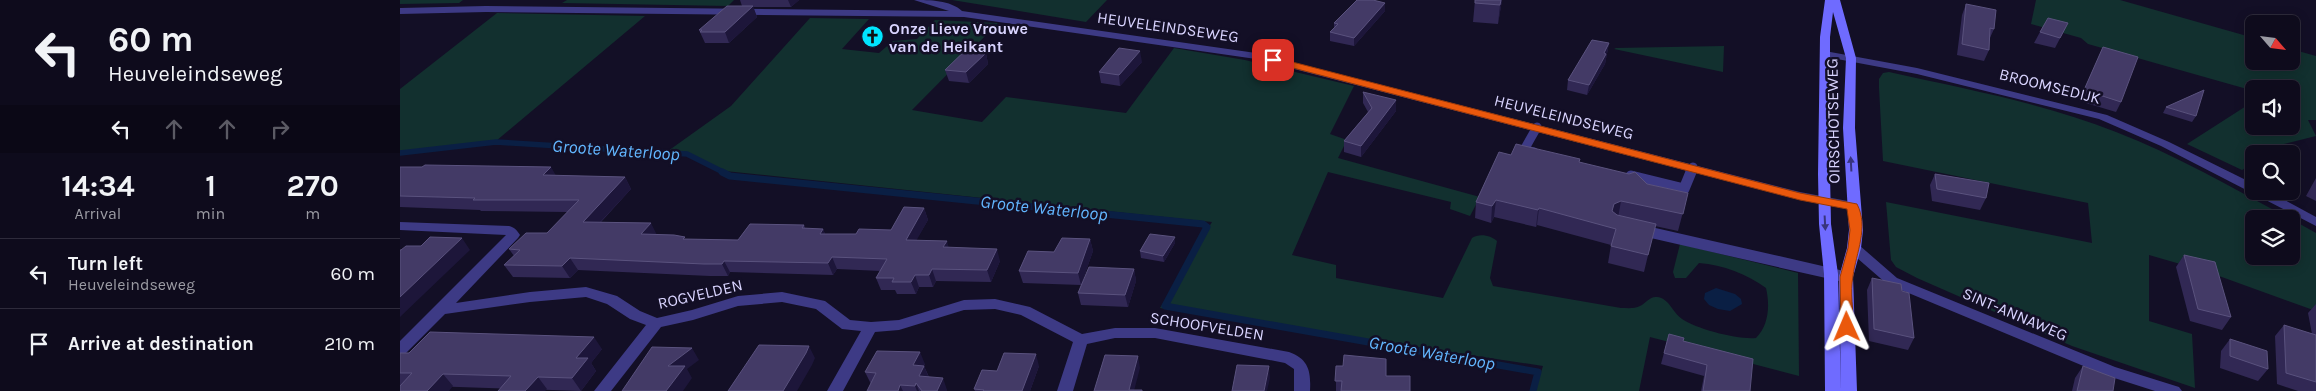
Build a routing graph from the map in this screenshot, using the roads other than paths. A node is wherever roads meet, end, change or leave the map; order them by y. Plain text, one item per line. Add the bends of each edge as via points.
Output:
1 (919, 0) edge
2 (1830, 0) edge
3 (1835, 0) edge
4 (400, 11) edge
5 (964, 14) junction
6 (1825, 54) junction
7 (1851, 58) junction
8 (1537, 127) junction
9 (1543, 154) edge
10 (1693, 167) junction
11 (1618, 173) edge
12 (2245, 184) edge
13 (2275, 200) edge
14 (1825, 201) junction
15 (1853, 206) junction
16 (2316, 222) edge
17 (400, 226) edge
18 (1626, 227) edge
19 (1854, 248) junction
20 (1830, 274) junction
21 (1846, 277) junction
22 (441, 310) junction
23 (656, 323) junction
24 (871, 327) junction
25 (1081, 340) junction
26 (400, 350) edge
27 (602, 391) edge
28 (835, 391) edge
29 (1065, 391) edge
30 (1302, 391) edge
31 (1832, 391) edge
32 (1849, 391) edge
33 (2174, 391) edge

1 - 5 street
2 - 6 main road, OIRSCHOTSEWEG
3 - 7 main road, OIRSCHOTSEWEG
4 - 5 street, HEUVELEINDSEWEG
5 - 8 street, HEUVELEINDSEWEG via 1256,56
6 - 7 street, BROOMSEDIJK
6 - 14 main road, OIRSCHOTSEWEG
7 - 12 street, BROOMSEDIJK via 2103,116
15 -> 7 main road, OIRSCHOTSEWEG via 1849,128
8 - 9 lane via 1524,150
8 - 10 street, HEUVELEINDSEWEG
10 - 11 lane via 1684,189
10 - 14 street, HEUVELEINDSEWEG
13 - 16 street
14 - 15 street, HEUVELEINDSEWEG
14 -> 20 main road, OIRSCHOTSEWEG
15 - 19 main road, OIRSCHOTSEWEG
17 - 22 street via 509,230 513,235
18 - 20 lane
19 - 21 main road, OIRSCHOTSEWEG
19 - 33 street, SINT-ANNAWEG via 1892,281 2110,372
20 - 21 lane
20 - 31 main road, OIRSCHOTSEWEG
21 - 32 main road, OIRSCHOTSEWEG
22 - 23 street, ROGVELDEN via 586,292 612,300 635,315
22 - 26 street
23 - 24 street, ROGVELDEN via 693,316 738,301 782,297 820,305 847,325
23 - 27 street
24 - 25 street, ROGVELDEN via 900,325 964,305 995,304 1025,311
24 - 28 street
25 - 29 street
25 - 30 street, SCHOOFVELDEN via 1115,333 1155,333 1289,358 1301,366

